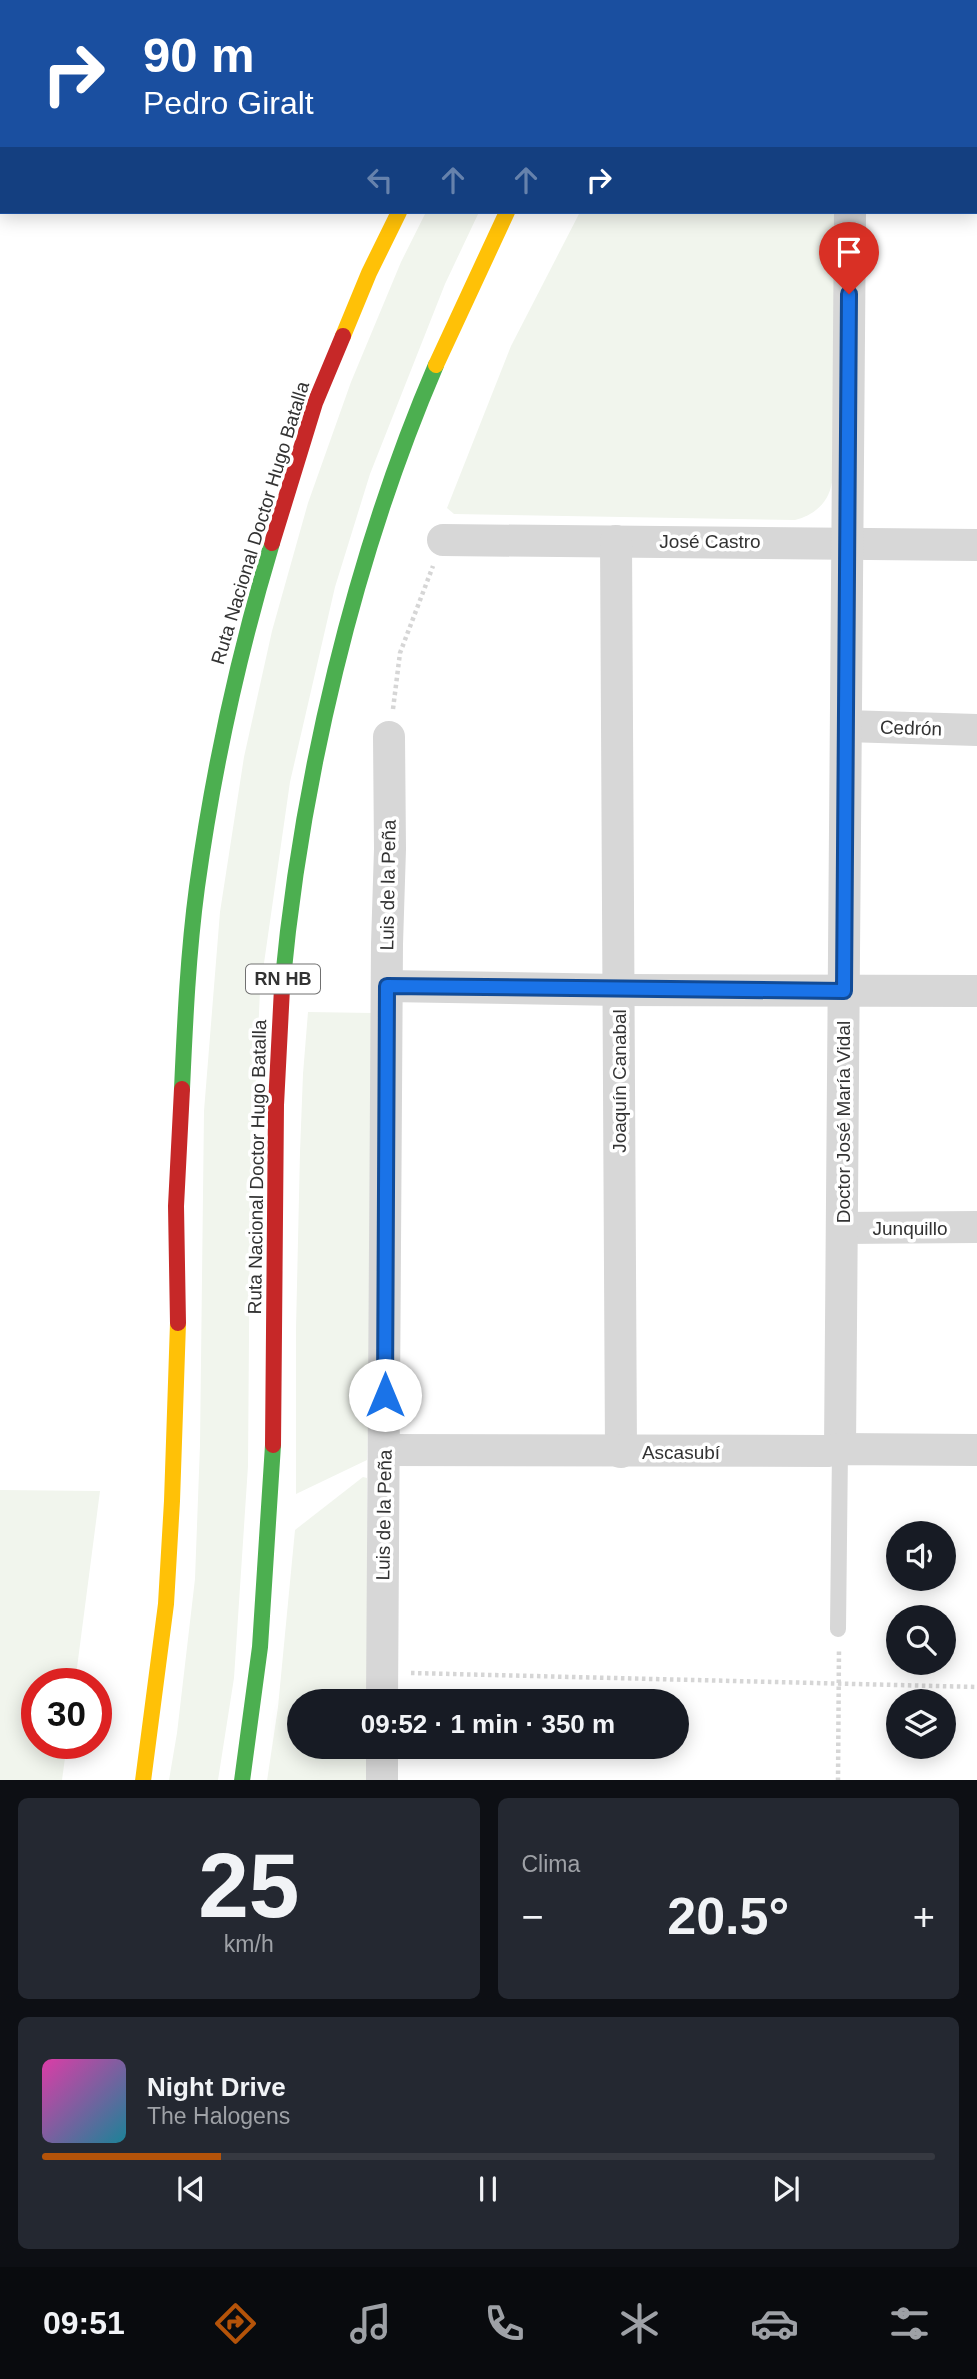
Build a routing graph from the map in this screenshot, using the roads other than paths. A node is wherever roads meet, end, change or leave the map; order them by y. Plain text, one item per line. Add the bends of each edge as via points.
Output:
1 (398, 214) edge
2 (506, 214) edge
3 (850, 214) edge
4 (443, 540) road end
5 (616, 541) junction
6 (848, 542) junction
7 (977, 545) edge
8 (846, 726) junction
9 (977, 730) edge
10 (389, 737) road end
11 (387, 986) junction
12 (619, 990) junction
13 (844, 991) junction
14 (977, 991) edge
15 (977, 1227) edge
16 (842, 1228) junction
17 (841, 1449) junction
18 (385, 1450) junction
19 (977, 1450) edge
20 (621, 1452) junction
21 (838, 1629) road end
22 (382, 1687) edge
23 (382, 1759) edge
24 (144, 1780) edge
25 (242, 1780) edge
26 (382, 1780) edge

1 - 24 highway, Ruta Nacional Doctor Hugo Batalla via 315,403 248,624 210,803 186,1011 166,1604
2 - 25 highway, Ruta Nacional Doctor Hugo Batalla / RN HB via 401,449 343,639 307,809 287,928 279,1022 272,1453 258,1667
3 - 6 street, Doctor José María Vidal
4 - 5 street, José Castro
5 - 6 street, José Castro
5 - 12 street, Joaquín Canabal
6 - 7 street, José Castro
6 - 8 street, Doctor José María Vidal
8 - 9 street, Cedrón
8 - 13 street, Doctor José María Vidal
10 - 11 street, Luis de la Peña
11 - 12 street
11 - 18 street, Luis de la Peña
12 - 13 street
12 - 20 street, Joaquín Canabal
13 - 14 street
13 - 16 street, Doctor José María Vidal
15 - 16 street, Junquillo
16 - 17 street, Doctor José María Vidal
17 - 19 street, Ascasubí
17 - 20 street, Ascasubí
17 - 21 lane, Doctor José María Vidal
18 - 20 street, Ascasubí
18 - 22 street, Luis de la Peña
23 - 26 street

